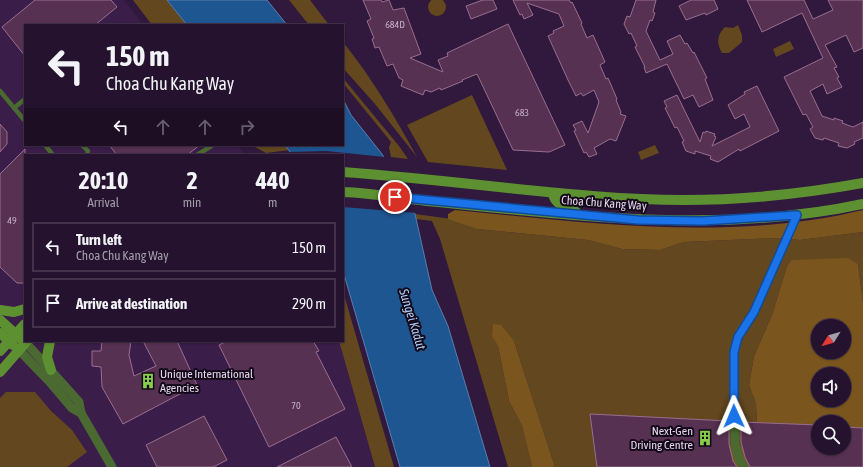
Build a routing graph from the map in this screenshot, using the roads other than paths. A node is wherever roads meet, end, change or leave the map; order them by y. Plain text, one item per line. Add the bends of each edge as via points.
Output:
1 (0, 91) edge
2 (24, 100) edge
3 (14, 108) junction
4 (24, 120) edge
5 (46, 146) edge
6 (83, 146) edge
7 (211, 146) edge
8 (52, 154) edge
9 (88, 154) edge
10 (199, 154) edge
11 (344, 172) edge
12 (863, 183) edge
13 (344, 192) edge
14 (553, 193) junction
15 (863, 204) edge
16 (582, 215) junction
17 (797, 215) junction
18 (24, 309) edge
19 (0, 310) edge
20 (0, 320) edge
21 (24, 325) edge
22 (0, 333) edge
23 (13, 338) junction
24 (50, 342) edge
25 (24, 345) edge
26 (0, 351) edge
27 (52, 370) junction
28 (0, 372) edge
29 (81, 413) junction
30 (112, 467) edge
31 (744, 467) edge

1 - 3 lane
2 - 3 lane
3 - 4 lane
5 - 8 lane
6 - 9 lane
7 - 10 lane
11 - 14 main road, Choa Chu Kang Way
12 - 14 main road, Choa Chu Kang Way via 790,194 726,199 637,199
13 - 16 main road, Choa Chu Kang Way
14 - 16 main road via 560,205
15 - 17 main road, Choa Chu Kang Way
16 - 17 main road, Choa Chu Kang Way via 688,221
17 - 31 street via 754,312 738,337 734,352 735,443
18 - 19 main road via 14,312
20 - 23 main road
21 - 23 main road
22 - 23 main road
23 - 25 main road
23 - 26 main road
24 - 27 main road via 48,357
25 - 27 street
25 - 28 main road
25 - 29 street via 49,381 72,408
27 - 29 street via 79,402
29 - 30 street

